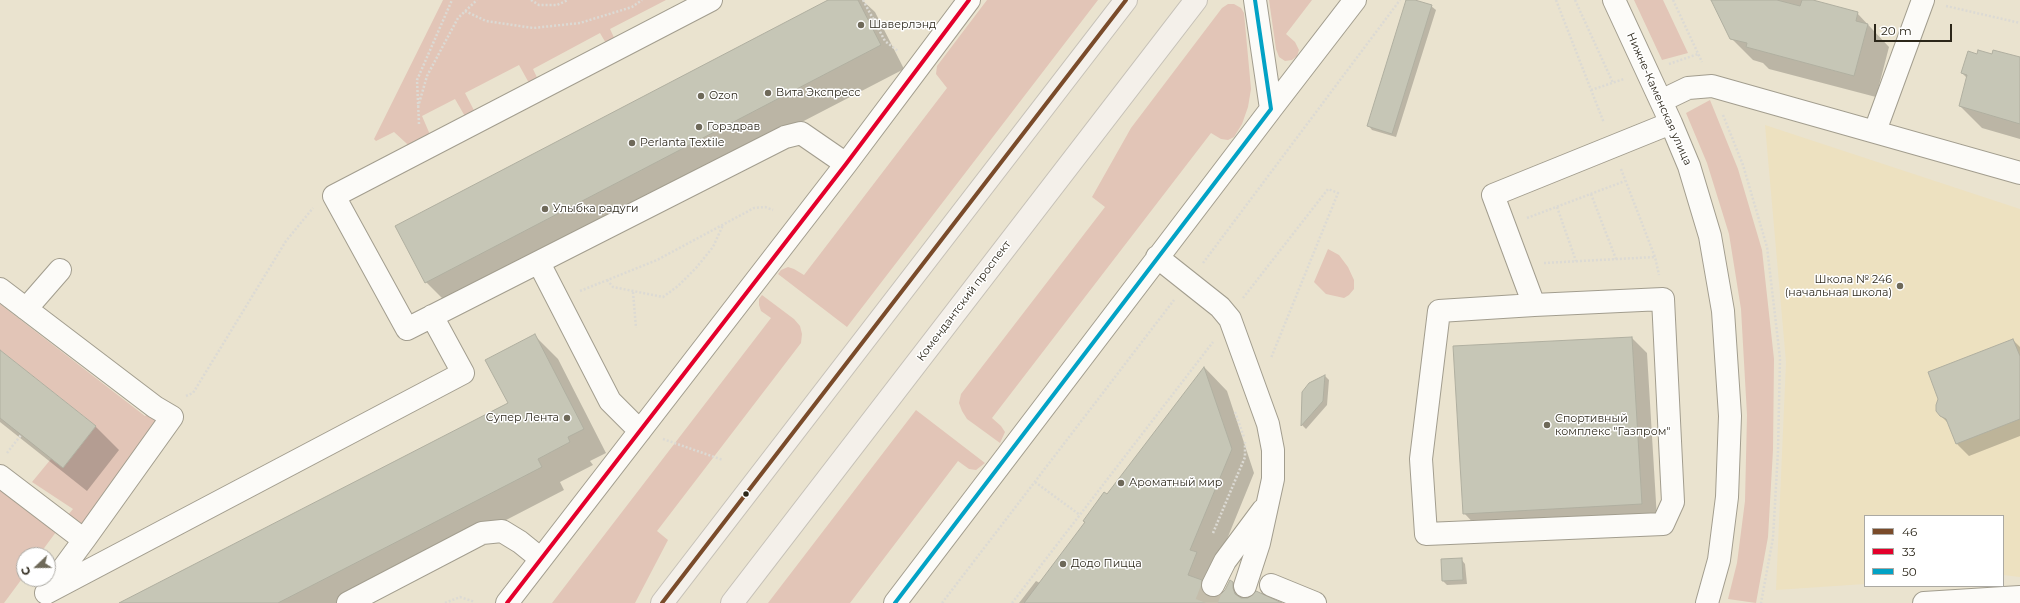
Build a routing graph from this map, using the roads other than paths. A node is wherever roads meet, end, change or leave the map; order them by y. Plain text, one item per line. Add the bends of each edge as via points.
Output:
1 (711, 0) edge
2 (969, 0) edge
3 (1126, 0) edge
4 (1196, 0) edge
5 (1255, 0) edge
6 (1355, 0) edge
7 (1614, 0) edge
8 (1923, 0) edge
9 (1661, 101) junction
10 (1271, 109) junction
11 (1671, 123) junction
12 (1875, 131) junction
13 (846, 164) junction
14 (2020, 174) edge
15 (1157, 257) junction
16 (539, 263) junction
17 (60, 270) dead end
18 (0, 289) edge
19 (1534, 305) junction
20 (26, 309) junction
21 (432, 316) junction
22 (640, 431) junction
23 (1, 467) edge
24 (1267, 504) junction
25 (84, 540) junction
26 (541, 559) junction
27 (1213, 585) tunnel mouth
28 (1272, 585) dead end
29 (1245, 586) dead end
30 (2020, 597) edge
31 (42, 598) edge
32 (348, 603) edge
33 (507, 603) edge
34 (662, 603) edge
35 (732, 603) edge
36 (895, 603) edge
37 (1315, 603) edge
38 (1707, 603) edge
39 (1924, 603) edge

1 - 21 street via 334,196 407,330
2 - 13 street
3 - 34 main road
4 - 35 main road, Комендантский проспект
5 - 10 street
6 - 10 street
7 - 9 street, Нижне-Каменская улица
8 - 12 street
9 - 11 street, Нижне-Каменская улица
9 - 12 street via 1688,88 1712,86
10 - 15 street
11 - 19 street via 1493,195
11 - 38 street, Нижне-Каменская улица via 1689,166 1710,236 1723,311 1730,416 1727,497 1719,560
12 - 14 street
13 - 16 street via 801,133 785,136
13 - 22 street
15 - 24 street via 1220,307 1230,319 1268,424 1273,450 1273,479
15 - 36 street
16 - 21 street
16 - 22 street via 610,401
17 - 20 street
18 - 20 street
19 - 19 street via 1439,311 1421,459 1426,534 1663,524 1673,502 1663,299
20 - 25 street via 172,418
21 - 31 street via 463,373
22 - 26 street
23 - 25 street
24 - 27 street via 1225,561
24 - 29 street via 1259,543
25 - 31 street
26 - 32 street via 502,531 482,533
26 - 33 street
28 - 37 street
30 - 39 street

